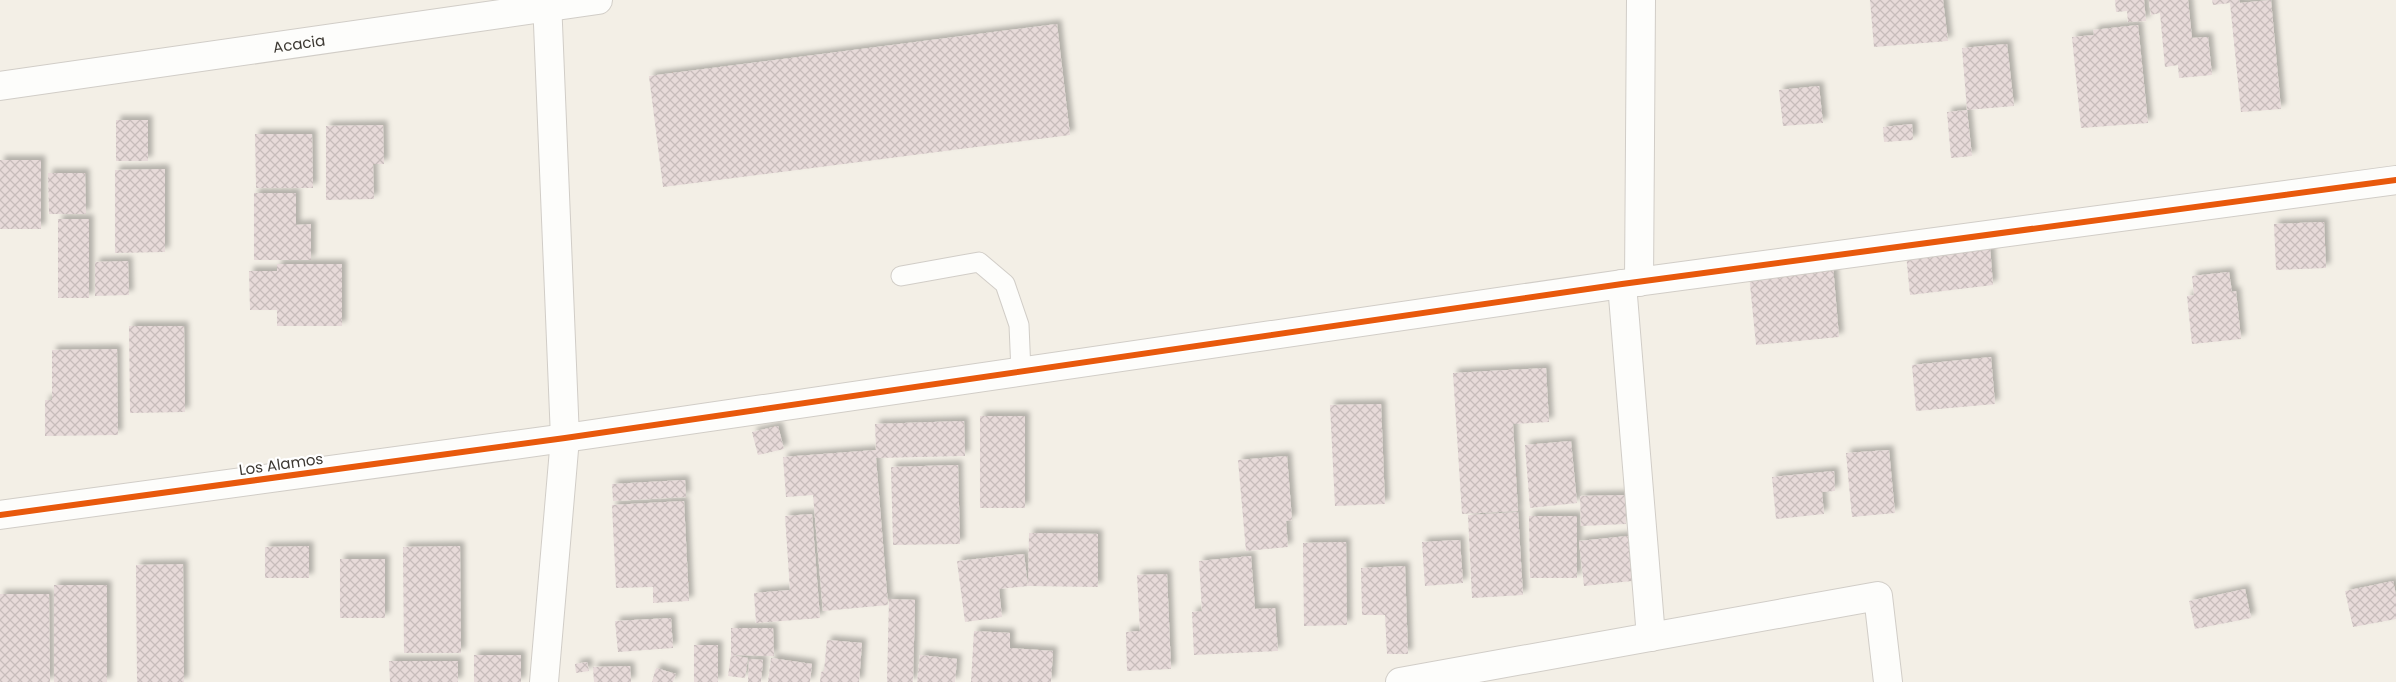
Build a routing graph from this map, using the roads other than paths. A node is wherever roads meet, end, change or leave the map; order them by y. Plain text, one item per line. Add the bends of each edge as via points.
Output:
1 (598, 0) edge
2 (1641, 0) edge
3 (548, 4) edge
4 (0, 86) edge
5 (2396, 180) edge
6 (901, 276) dead end
7 (1631, 283) junction
8 (1021, 372) junction
9 (565, 438) junction
10 (0, 515) edge
11 (1650, 637) junction
12 (544, 682) edge
13 (1400, 682) edge
14 (1888, 682) edge

1 - 3 street, Acacia
2 - 7 street
3 - 4 street, Acacia
3 - 9 street
5 - 7 street, Los Alamos
6 - 8 lane via 979,262 1005,284 1019,325
7 - 8 street, Los Alamos
7 - 11 street
8 - 9 street, Los Alamos
9 - 10 street, Los Alamos
9 - 12 street
11 - 13 street
11 - 14 street via 1878,596

